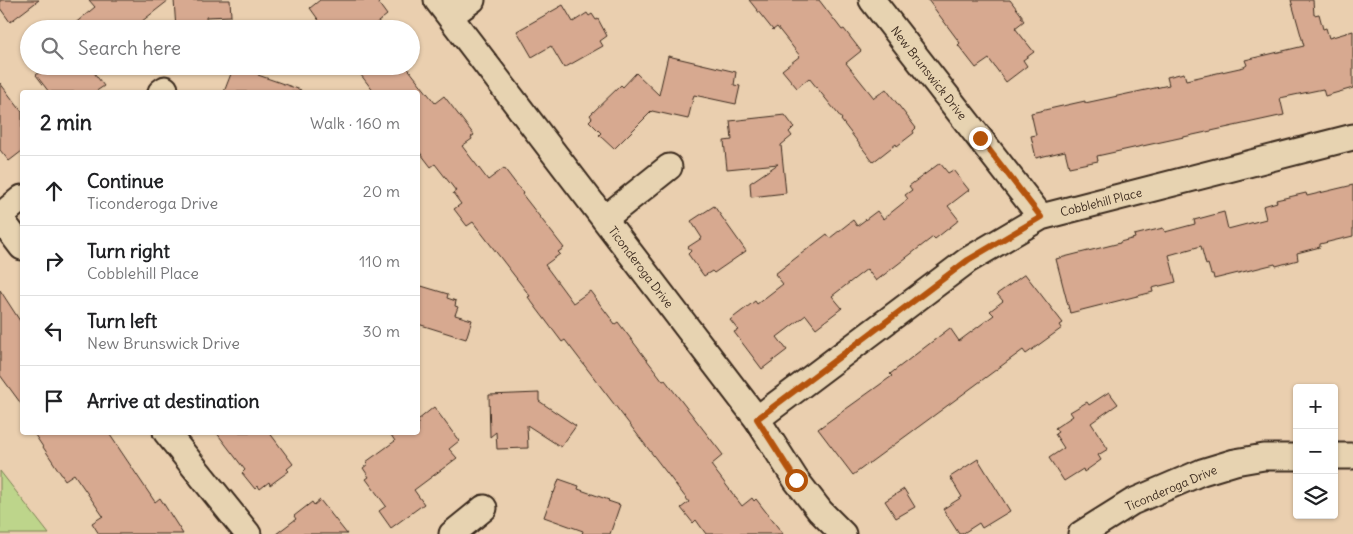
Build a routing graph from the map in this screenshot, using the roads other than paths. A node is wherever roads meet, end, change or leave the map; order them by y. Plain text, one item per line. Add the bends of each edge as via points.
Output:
1 (472, 0) edge
2 (872, 0) edge
3 (443, 8) edge
4 (1353, 137) edge
5 (669, 167) dead end
6 (20, 200) edge
7 (0, 217) edge
8 (1041, 217) junction
9 (604, 219) junction
10 (20, 244) edge
11 (757, 419) junction
12 (168, 435) edge
13 (1338, 456) edge
14 (1353, 456) edge
15 (1293, 457) edge
16 (484, 508) dead end
17 (248, 534) edge
18 (452, 534) edge
19 (844, 534) edge
20 (1080, 534) edge

1 - 3 street
2 - 8 street, New Brunswick Drive
3 - 9 street, Ticonderoga Drive
4 - 8 street, Cobblehill Place
5 - 9 street
6 - 7 street
7 - 10 street
8 - 11 street, Cobblehill Place via 968,260
9 - 11 street, Ticonderoga Drive
11 - 19 street, Ticonderoga Drive via 796,480 820,511
12 - 17 street
13 - 14 street
15 - 20 street, Ticonderoga Drive via 1264,457 1202,472 1132,502
16 - 18 street

